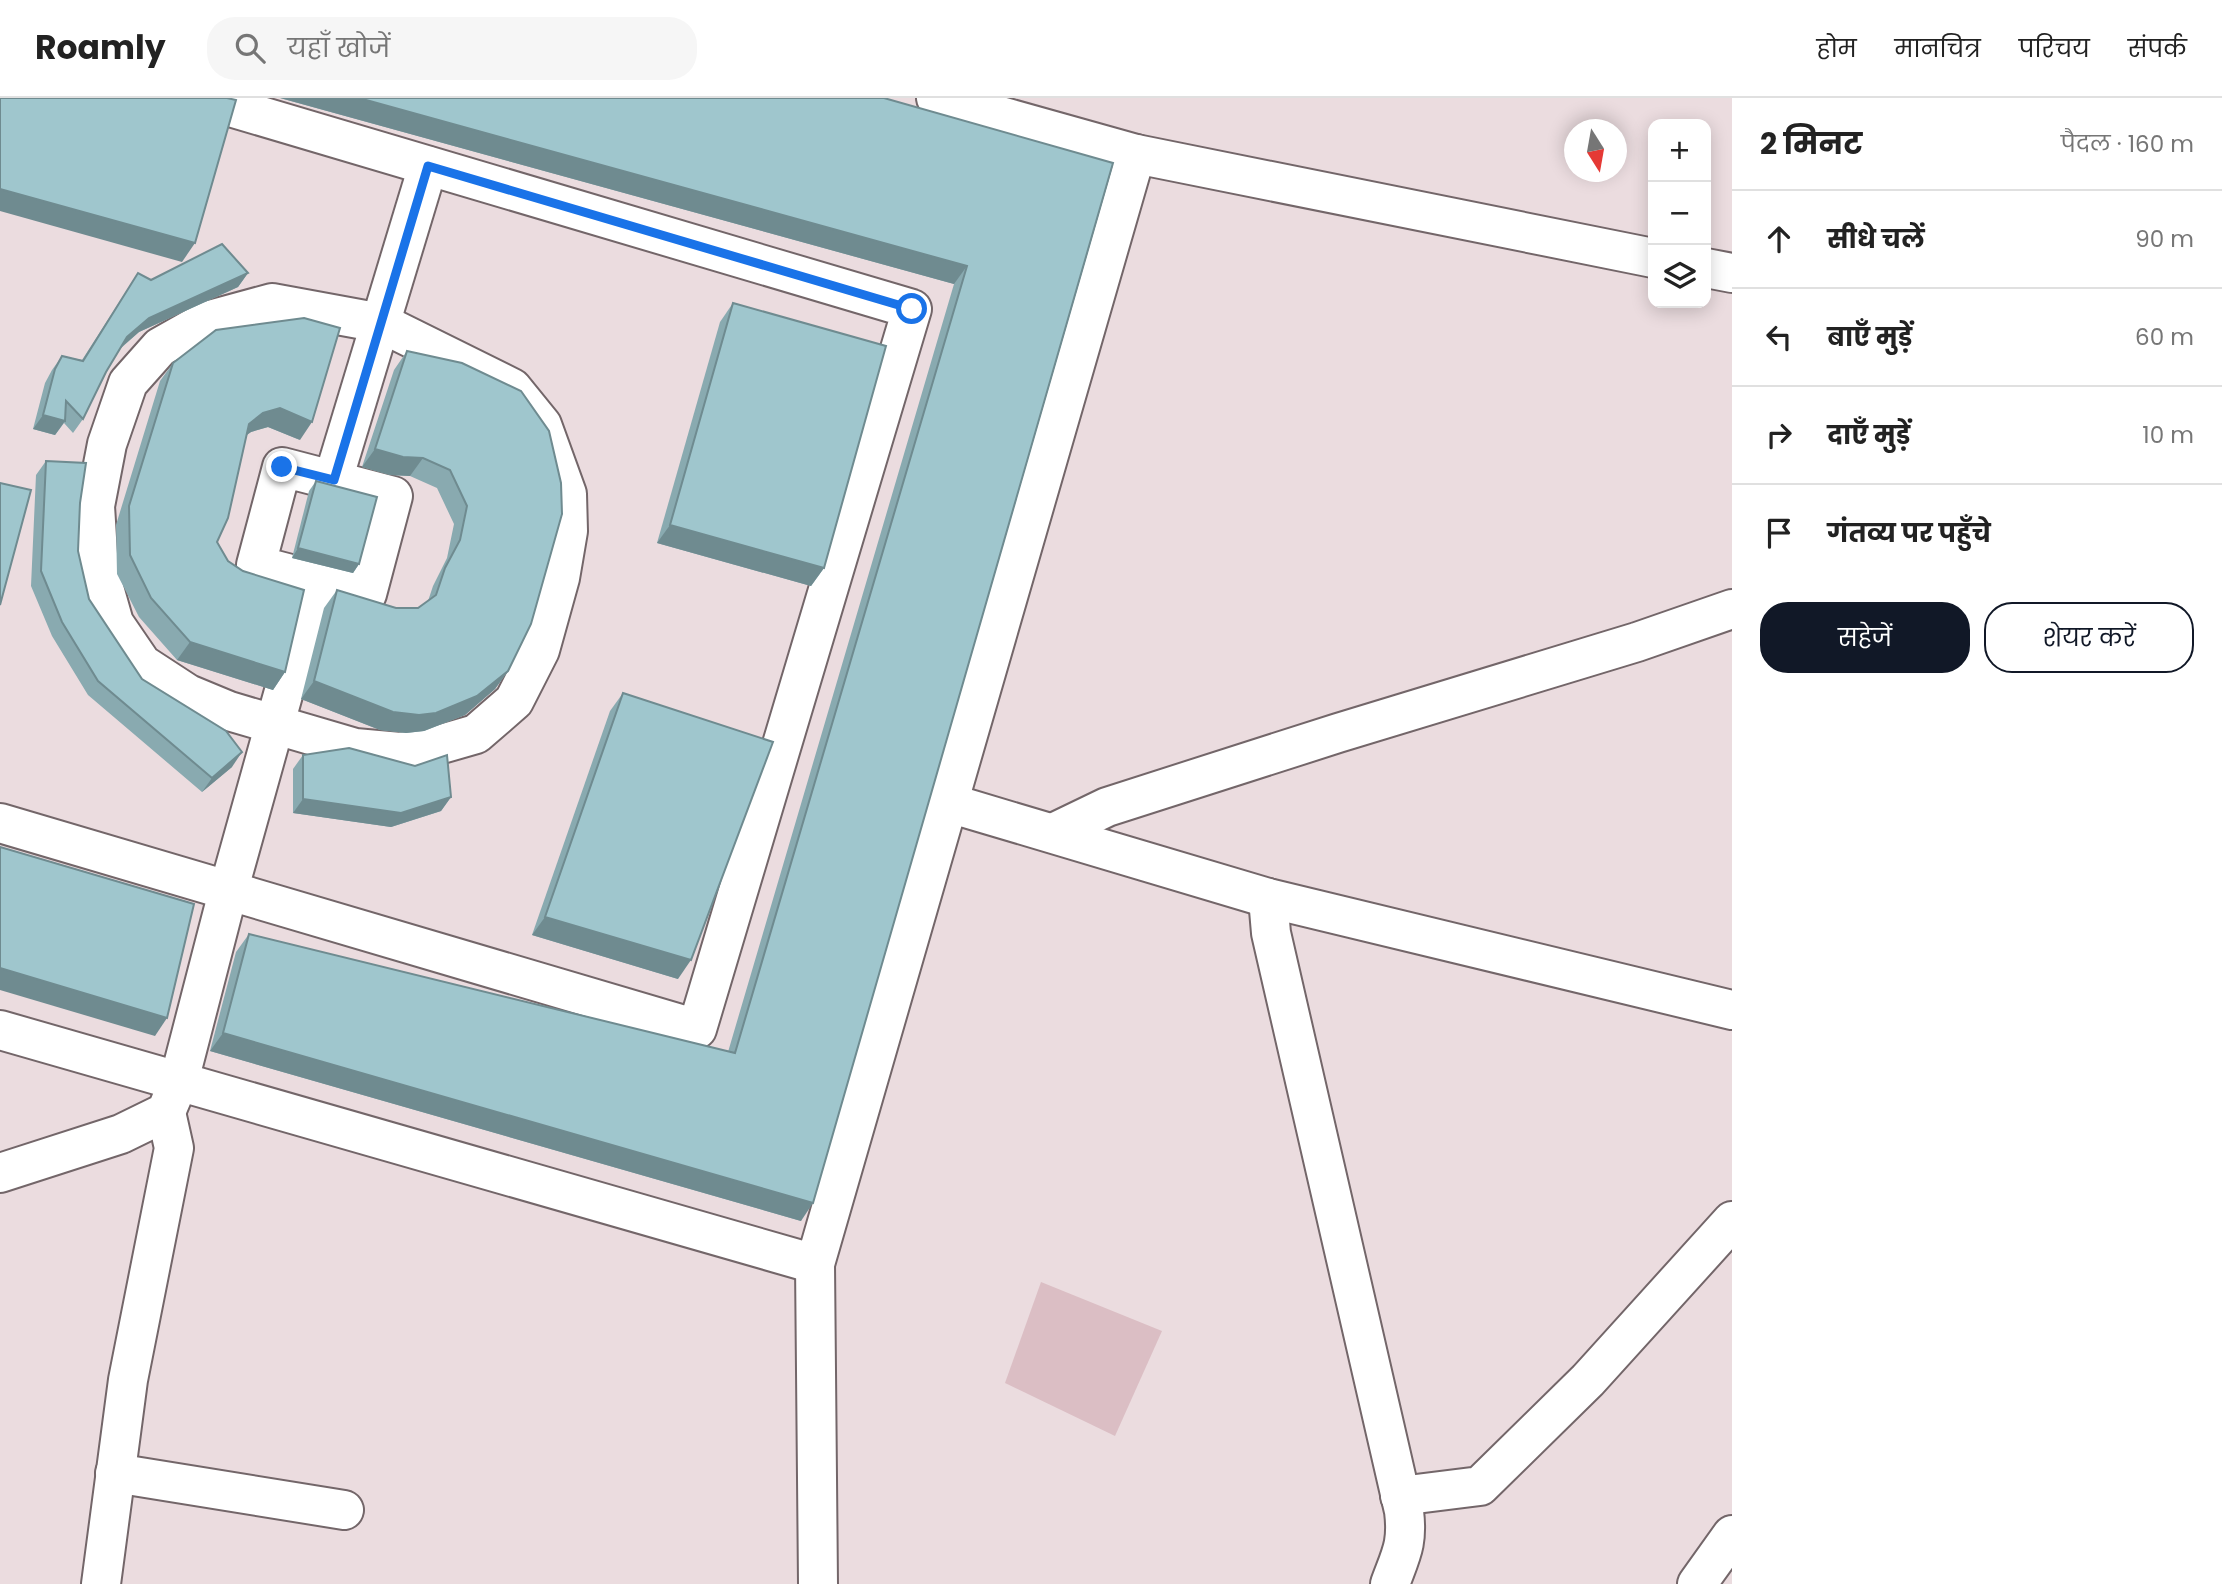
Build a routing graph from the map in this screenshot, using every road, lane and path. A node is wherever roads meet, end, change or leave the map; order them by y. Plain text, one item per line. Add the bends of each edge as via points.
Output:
1 (200, 98) edge
2 (936, 98) edge
3 (1136, 155) junction
4 (428, 166) junction
5 (1648, 257) edge
6 (1711, 269) edge
7 (1732, 274) edge
8 (381, 323) junction
9 (334, 480) junction
10 (315, 580) junction
11 (1732, 609) edge
12 (275, 723) junction
13 (949, 803) junction
14 (0, 823) edge
15 (1052, 833) junction
16 (228, 892) junction
17 (1268, 898) junction
18 (1732, 1010) edge
19 (0, 1030) edge
20 (172, 1097) junction
21 (0, 1173) edge
22 (1732, 1221) edge
23 (815, 1264) junction
24 (115, 1473) junction
25 (1400, 1496) junction
26 (344, 1510) dead end
27 (1732, 1535) edge
28 (101, 1584) edge
29 (818, 1584) edge
30 (1390, 1584) edge
31 (1697, 1584) edge

1 - 4 street
2 - 3 street
3 - 5 street
3 - 13 street
4 - 8 street
4 - 16 street via 912,309 697,1029
6 - 7 street
8 - 9 street
8 - 12 street via 272,303 206,321 160,347 128,383 107,444 95,506 99,570 114,623 142,664 188,694
8 - 12 street via 512,388 542,425 566,494 568,531 556,590 540,650 514,701 476,734 400,752 355,748
9 - 10 street via 282,467 256,565
9 - 10 street via 393,496 367,594
10 - 12 street
11 - 15 street via 1107,807
12 - 16 street
13 - 15 street
13 - 23 street
14 - 16 street
15 - 17 street
16 - 20 street
17 - 18 street
17 - 25 street via 1271,933
19 - 20 street
20 - 21 street via 121,1134
20 - 23 street
20 - 24 street via 174,1148 128,1380
22 - 25 street via 1588,1380 1480,1486
23 - 29 street
24 - 26 street
24 - 28 street
25 - 30 street via 1406,1532
27 - 31 street

